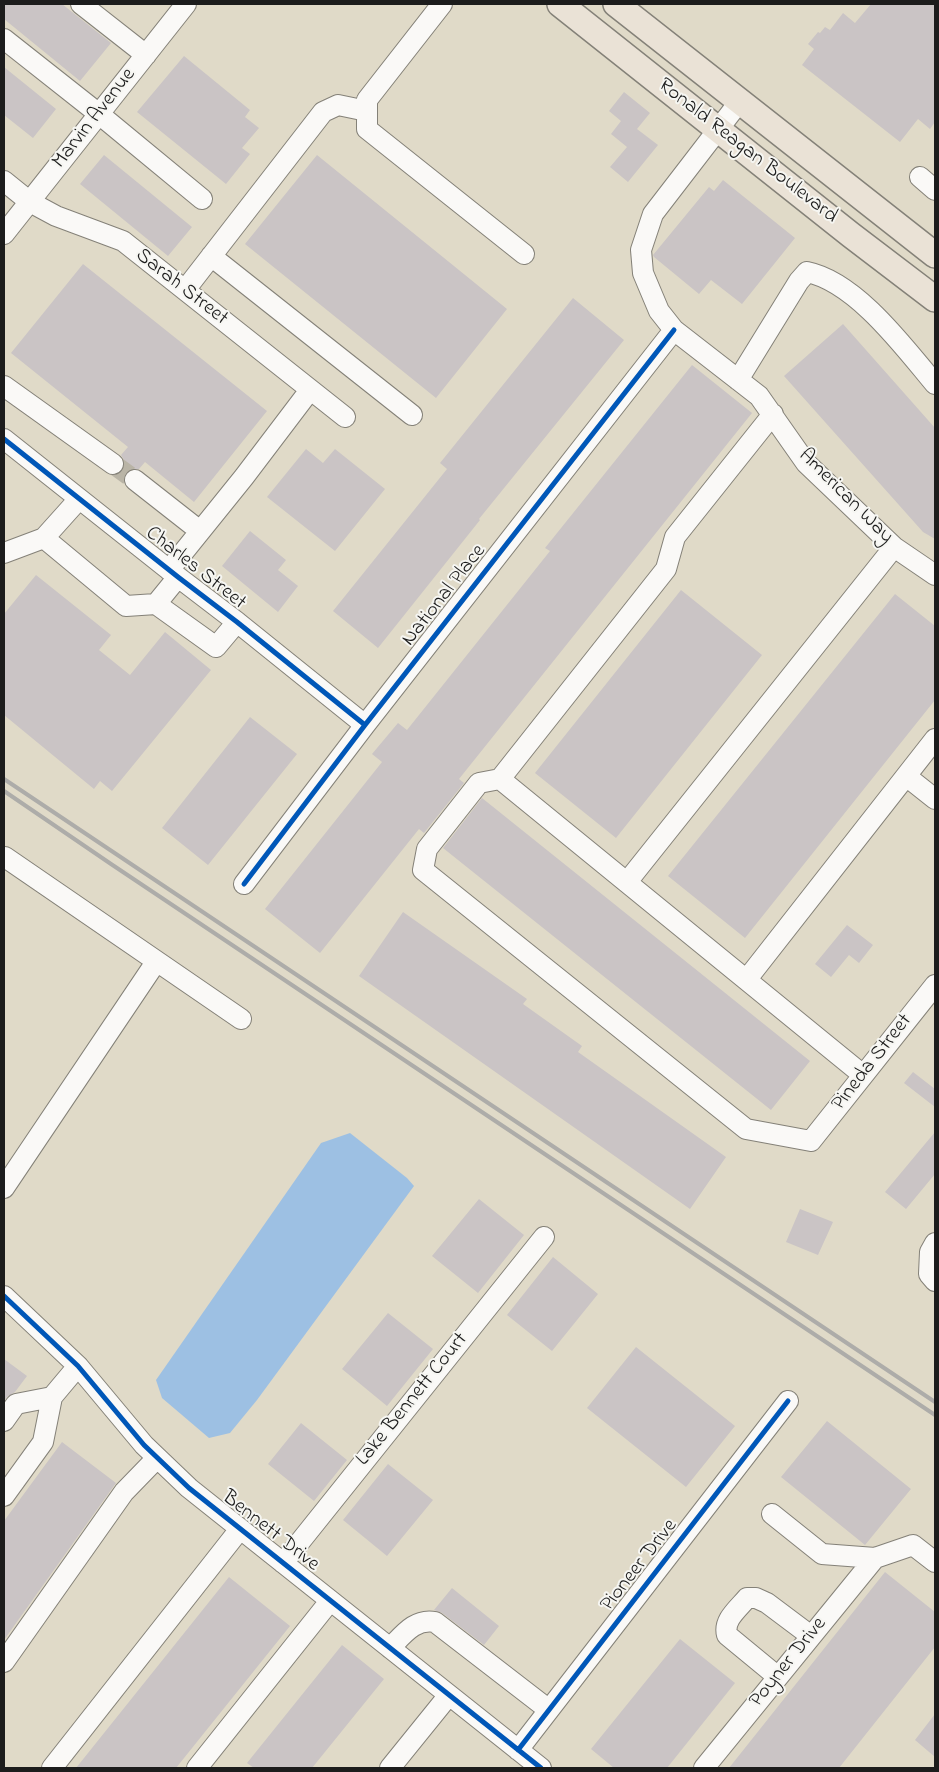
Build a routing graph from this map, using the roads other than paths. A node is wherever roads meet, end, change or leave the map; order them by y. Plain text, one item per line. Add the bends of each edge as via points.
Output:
1 (80, 4) edge
2 (186, 4) edge
3 (442, 4) edge
4 (560, 4) edge
5 (627, 7) edge
6 (4, 40) edge
7 (146, 55) junction
8 (740, 101) junction
9 (367, 111) junction
10 (99, 114) junction
11 (718, 129) junction
12 (920, 177) dead end
13 (4, 181) edge
14 (935, 190) edge
15 (202, 199) dead end
16 (30, 202) junction
17 (4, 234) edge
18 (524, 254) dead end
19 (935, 255) edge
20 (211, 256) junction
21 (185, 290) junction
22 (935, 299) edge
23 (674, 330) junction
24 (738, 380) junction
25 (935, 384) edge
26 (4, 386) edge
27 (310, 390) junction
28 (773, 414) junction
29 (412, 415) dead end
30 (345, 417) dead end
31 (4, 439) edge
32 (113, 464) tunnel mouth
33 (135, 480) tunnel mouth
34 (79, 499) junction
35 (200, 531) junction
36 (44, 538) junction
37 (894, 547) junction
38 (4, 553) edge
39 (174, 574) junction
40 (935, 575) edge
41 (156, 604) junction
42 (237, 622) junction
43 (365, 725) junction
44 (935, 739) edge
45 (906, 776) junction
46 (500, 779) junction
47 (935, 798) edge
48 (4, 857) edge
49 (627, 882) junction
50 (244, 884) dead end
51 (156, 962) junction
52 (747, 979) junction
53 (935, 984) edge
54 (241, 1019) dead end
55 (863, 1075) junction
56 (4, 1188) edge
57 (544, 1237) dead end
58 (935, 1243) edge
59 (935, 1281) edge
60 (4, 1296) edge
61 (78, 1366) junction
62 (52, 1397) junction
63 (788, 1401) dead end
64 (4, 1420) edge
65 (157, 1458) junction
66 (4, 1496) edge
67 (772, 1514) dead end
68 (240, 1529) junction
69 (874, 1558) junction
70 (935, 1562) edge
71 (283, 1563) junction
72 (330, 1601) junction
73 (811, 1636) junction
74 (390, 1648) junction
75 (4, 1662) edge
76 (778, 1677) junction
77 (449, 1695) junction
78 (549, 1710) junction
79 (518, 1750) junction
80 (52, 1768) edge
81 (197, 1768) edge
82 (390, 1768) edge
83 (541, 1768) edge
84 (704, 1768) edge

1 - 7 street
2 - 7 street, Marvin Avenue
3 - 9 street via 366,100
4 - 11 main road, Ronald Reagan Boulevard
5 - 8 main road, Ronald Reagan Boulevard
6 - 10 street
7 - 10 street, Marvin Avenue
8 - 11 street, American Way
8 - 19 main road, Ronald Reagan Boulevard
9 - 18 street via 367,129
9 - 20 street via 338,106 323,112
10 - 15 street
10 - 16 street, Marvin Avenue
11 - 22 main road, Ronald Reagan Boulevard
11 - 23 street, American Way via 653,214 641,250 643,273 659,311
12 - 14 street
13 - 16 street, Sarah Street
16 - 17 street, Marvin Avenue
16 - 21 street, Sarah Street via 56,216 123,241
20 - 21 street
20 - 29 street
21 - 27 street, Sarah Street
23 - 24 street, American Way
23 - 43 street, National Place
24 - 25 street via 807,272 818,274 854,296
24 - 28 street, American Way via 759,396
26 - 32 street
27 - 30 street, Sarah Street
27 - 35 street
28 - 37 street, American Way via 806,462
28 - 46 street via 675,536 666,570
31 - 34 street, Charles Street
33 - 35 street
34 - 36 street
34 - 39 street, Charles Street
35 - 39 street
36 - 38 street
36 - 41 street via 126,606
37 - 40 street, American Way
37 - 49 street
39 - 41 street
39 - 42 street, Charles Street
41 - 42 street via 216,647
42 - 43 street, Charles Street
43 - 50 street, National Place
44 - 45 street
45 - 47 street
45 - 52 street
46 - 49 street
46 - 55 street, Pineda Street via 479,783 427,849 423,870 746,1129 811,1141
48 - 51 street
49 - 52 street
51 - 54 street
51 - 56 street
52 - 55 street
53 - 55 street, Pineda Street
57 - 71 street, Lake Bennett Court
58 - 59 street via 930,1252 929,1274
60 - 61 street, Bennett Drive
61 - 62 street
61 - 65 street, Bennett Drive
62 - 64 street via 16,1404
62 - 66 street via 43,1442
63 - 78 street, Pioneer Drive
65 - 68 street, Bennett Drive
65 - 75 street via 124,1492
67 - 69 street via 822,1554
68 - 71 street, Bennett Drive
68 - 80 street
69 - 70 street via 914,1545
69 - 73 street, Poyner Drive
71 - 72 street, Bennett Drive
72 - 74 street, Bennett Drive
72 - 81 street
73 - 76 street, Poyner Drive
73 - 76 street via 756,1598 747,1598 727,1622 727,1635
74 - 77 street, Bennett Drive
74 - 78 street via 419,1622 436,1622
76 - 84 street, Poyner Drive
77 - 79 street, Bennett Drive
77 - 82 street
78 - 79 street, Pioneer Drive
79 - 83 street, Bennett Drive

